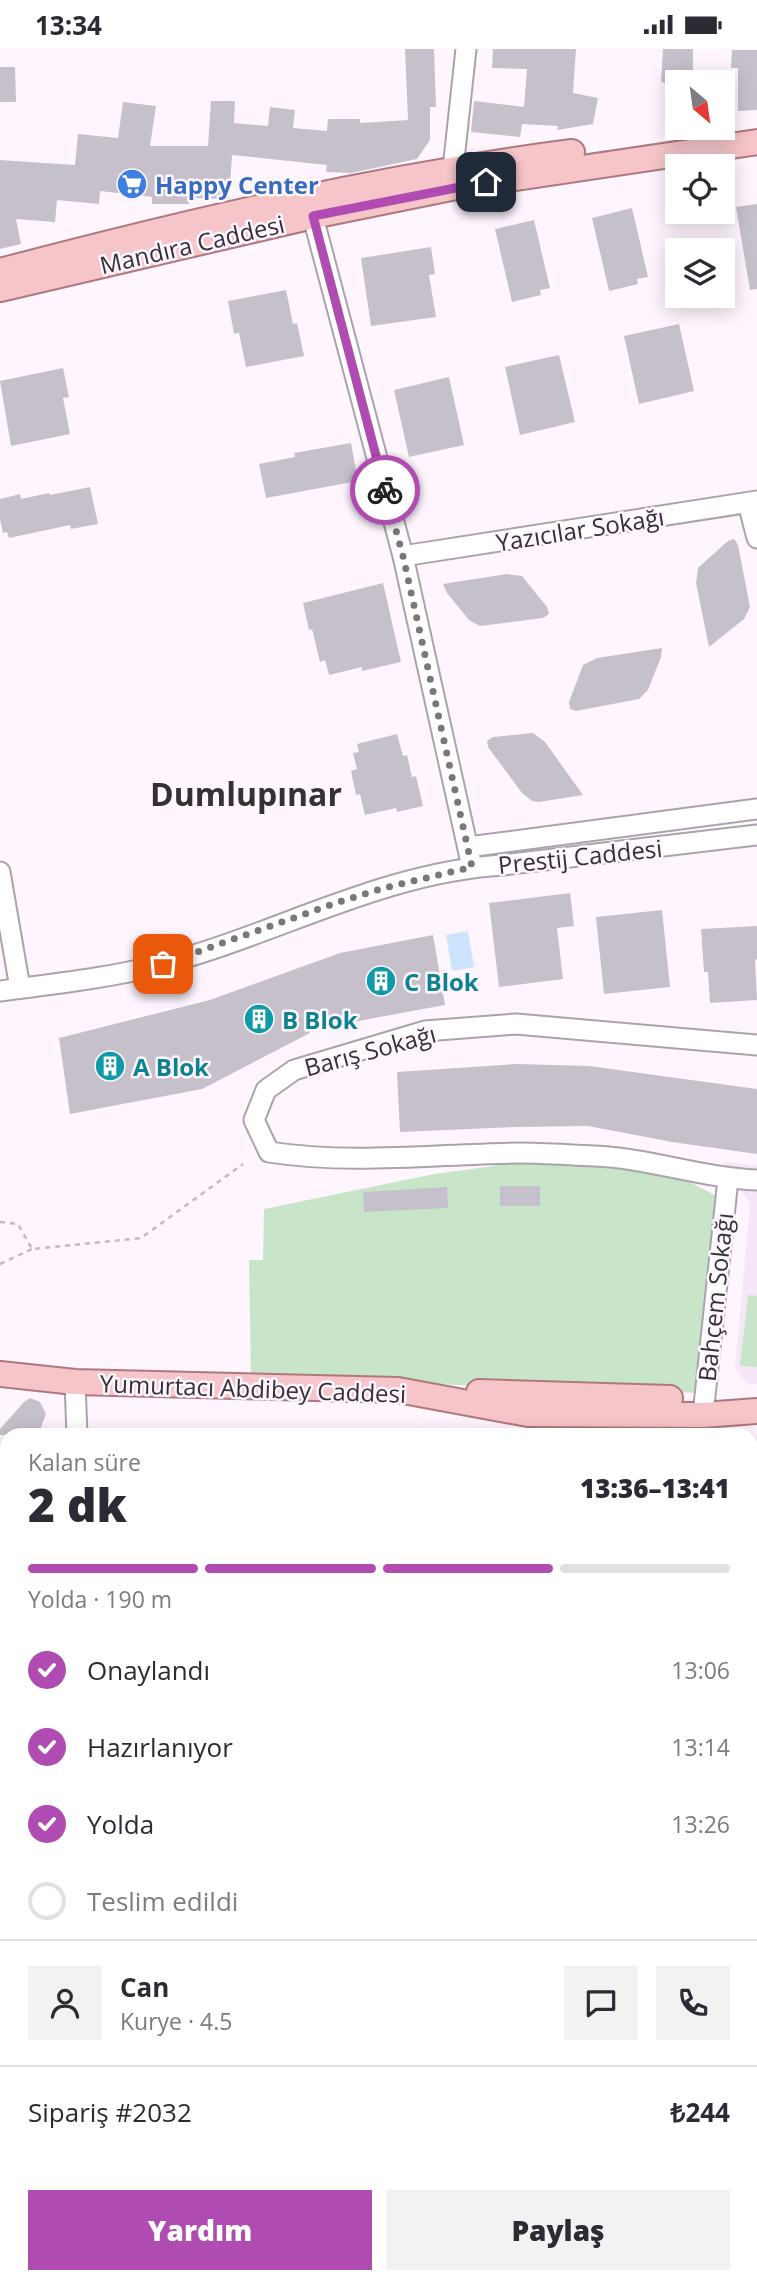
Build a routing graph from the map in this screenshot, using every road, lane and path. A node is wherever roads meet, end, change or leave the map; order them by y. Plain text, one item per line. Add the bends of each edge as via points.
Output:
1 (466, 49) edge
2 (757, 129) edge
3 (757, 142) edge
4 (453, 169) junction
5 (310, 206) junction
6 (0, 271) edge
7 (0, 289) edge
8 (753, 502) edge
9 (757, 538) edge
10 (403, 556) junction
11 (757, 809) edge
12 (757, 835) edge
13 (468, 847) junction
14 (472, 867) junction
15 (0, 872) edge
16 (20, 988) junction
17 (0, 991) edge
18 (757, 1045) edge
19 (243, 1164) dead end
20 (728, 1179) junction
21 (757, 1180) edge
22 (0, 1222) edge
23 (32, 1249) junction
24 (0, 1264) edge
25 (0, 1374) edge
26 (75, 1382) junction
27 (757, 1396) edge
28 (703, 1407) junction
29 (757, 1411) edge
30 (77, 1428) edge

1 - 4 street
2 - 4 main road, Mandıra Caddesi
3 - 5 main road, Mandıra Caddesi
4 - 5 main road, Mandıra Caddesi
5 - 6 main road, Mandıra Caddesi via 173,226
5 - 7 main road, Mandıra Caddesi
5 - 10 street
8 - 9 street
8 - 10 street, Yazıcılar Sokağı
10 - 13 street
11 - 13 street, Prestij Caddesi
12 - 14 street, Prestij Caddesi
13 - 14 street
14 - 16 street, Prestij Caddesi via 348,899 163,964
15 - 16 street
16 - 17 street, Prestij Caddesi
18 - 20 street, Barış Sokağı via 516,1024 425,1031 294,1070 266,1090 254,1120 269,1152 304,1157 521,1153 623,1157
19 - 23 path via 141,1237
20 - 21 street
20 - 28 street, Bahçem Sokağı
22 - 23 path via 18,1224
23 - 24 path
25 - 26 main road, Yumurtacı Abdibey Caddesi
26 - 28 main road, Yumurtacı Abdibey Caddesi via 398,1390 528,1414
26 - 30 street
27 - 28 main road
28 - 29 main road, Yumurtacı Abdibey Caddesi

